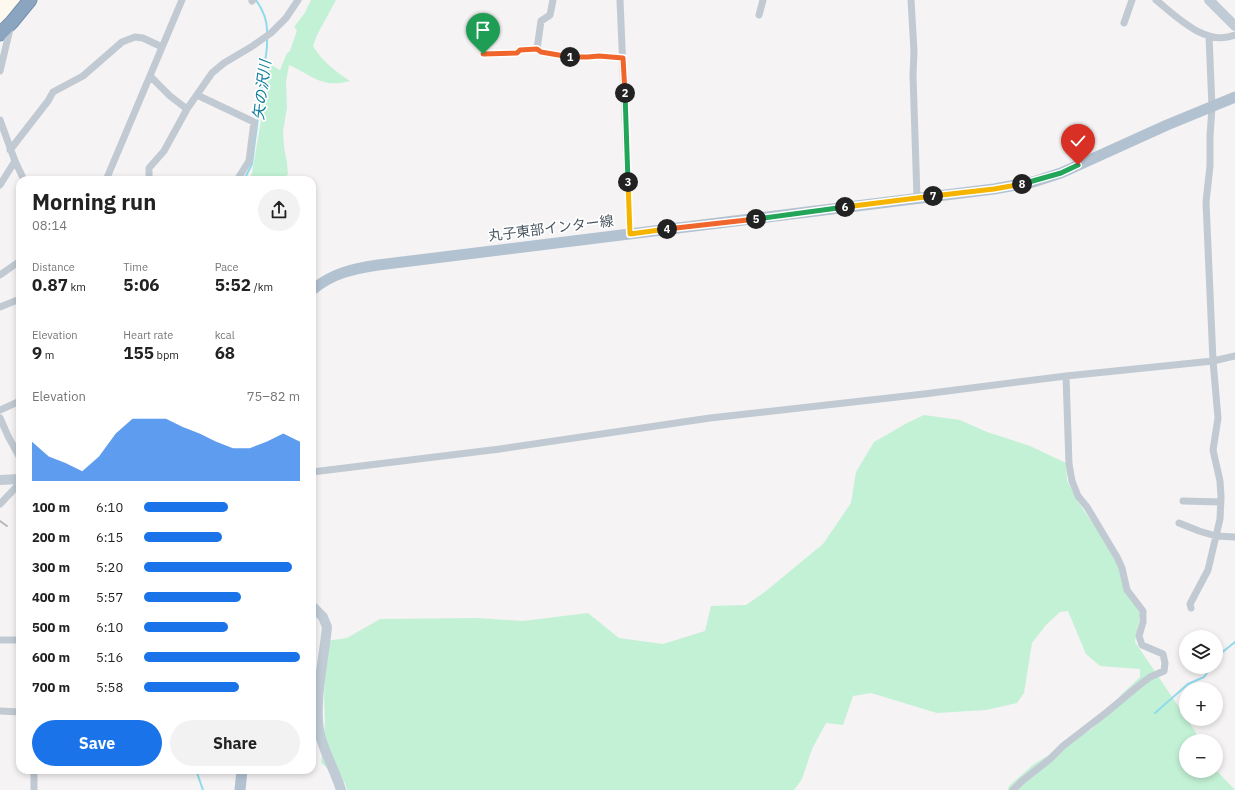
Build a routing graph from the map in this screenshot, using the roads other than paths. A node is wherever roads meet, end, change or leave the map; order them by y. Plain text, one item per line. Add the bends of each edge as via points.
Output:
1 (30, 0) edge
2 (182, 0) edge
3 (298, 0) edge
4 (553, 0) edge
5 (620, 0) edge
6 (763, 0) edge
7 (911, 0) edge
8 (1132, 0) edge
9 (1156, 0) edge
10 (1209, 0) edge
11 (759, 15) dead end
12 (1231, 18) edge
13 (12, 22) junction
14 (1124, 22) dead end
15 (1235, 26) edge
16 (0, 34) edge
17 (1235, 34) edge
18 (1209, 36) junction
19 (162, 46) junction
20 (537, 49) junction
21 (483, 54) dead end
22 (623, 58) junction
23 (0, 71) edge
24 (150, 76) junction
25 (197, 95) junction
26 (1235, 97) edge
27 (1212, 107) junction
28 (188, 109) junction
29 (0, 120) edge
30 (10, 150) junction
31 (15, 161) junction
32 (22, 176) edge
33 (108, 176) edge
34 (149, 176) edge
35 (240, 176) edge
36 (0, 185) edge
37 (917, 198) junction
38 (630, 234) junction
39 (16, 265) edge
40 (0, 275) edge
41 (316, 287) edge
42 (16, 300) edge
43 (0, 307) edge
44 (1235, 356) edge
45 (1213, 361) junction
46 (1066, 376) junction
47 (16, 403) edge
48 (0, 410) edge
49 (0, 418) edge
50 (16, 451) edge
51 (316, 471) edge
52 (16, 479) edge
53 (0, 480) edge
54 (16, 487) edge
55 (1183, 501) dead end
56 (1221, 502) junction
57 (0, 504) edge
58 (1179, 523) dead end
59 (1216, 536) junction
60 (1235, 537) edge
61 (1191, 608) dead end
62 (316, 610) edge
63 (0, 640) edge
64 (16, 640) edge
65 (0, 711) edge
66 (16, 712) edge
67 (34, 774) edge
68 (242, 774) edge
69 (34, 790) edge
70 (240, 790) edge
71 (341, 790) edge
72 (1013, 790) edge

1 - 13 highway
2 - 19 street
3 - 25 street via 286,18 271,33 212,73
4 - 20 street via 550,15 541,21
5 - 22 street
6 - 11 street
7 - 37 street
8 - 14 street
9 - 18 street via 1182,22
10 - 12 street
12 - 15 street
13 - 16 highway
13 - 23 street
17 - 18 street via 1225,37
18 - 27 street
19 - 24 street
19 - 30 street via 135,37 122,42 83,76 53,92
20 - 21 street via 520,50 517,53
20 - 22 street via 541,52 571,57
22 - 38 street
24 - 28 street
24 - 33 street
25 - 28 street
25 - 35 street via 254,122 249,161
26 - 27 main road, 丸子東部インター線
27 - 37 main road, 丸子東部インター線 via 1046,178 1004,188
27 - 45 street via 1206,202
28 - 34 street via 164,151 149,168
29 - 30 street
30 - 31 street
31 - 32 street
31 - 36 street
37 - 38 main road, 丸子東部インター線
38 - 41 main road, 丸子東部インター線 via 363,267 336,275
39 - 40 street
42 - 43 street
44 - 45 street
45 - 46 street
45 - 56 street via 1218,418 1213,450 1220,481
46 - 51 street via 710,418 500,449
46 - 72 street via 1069,464 1072,481 1078,496 1117,557 1127,590 1143,611 1139,636 1142,645 1163,654 1166,663 1164,671 1137,687
47 - 48 street
49 - 50 street
52 - 53 street
54 - 57 street
55 - 56 street
56 - 59 street
58 - 59 street
59 - 60 street
59 - 61 street via 1208,570 1190,604
62 - 71 street via 323,616 327,627 318,702 318,724
63 - 64 street
65 - 66 street
67 - 69 street
68 - 70 main road

